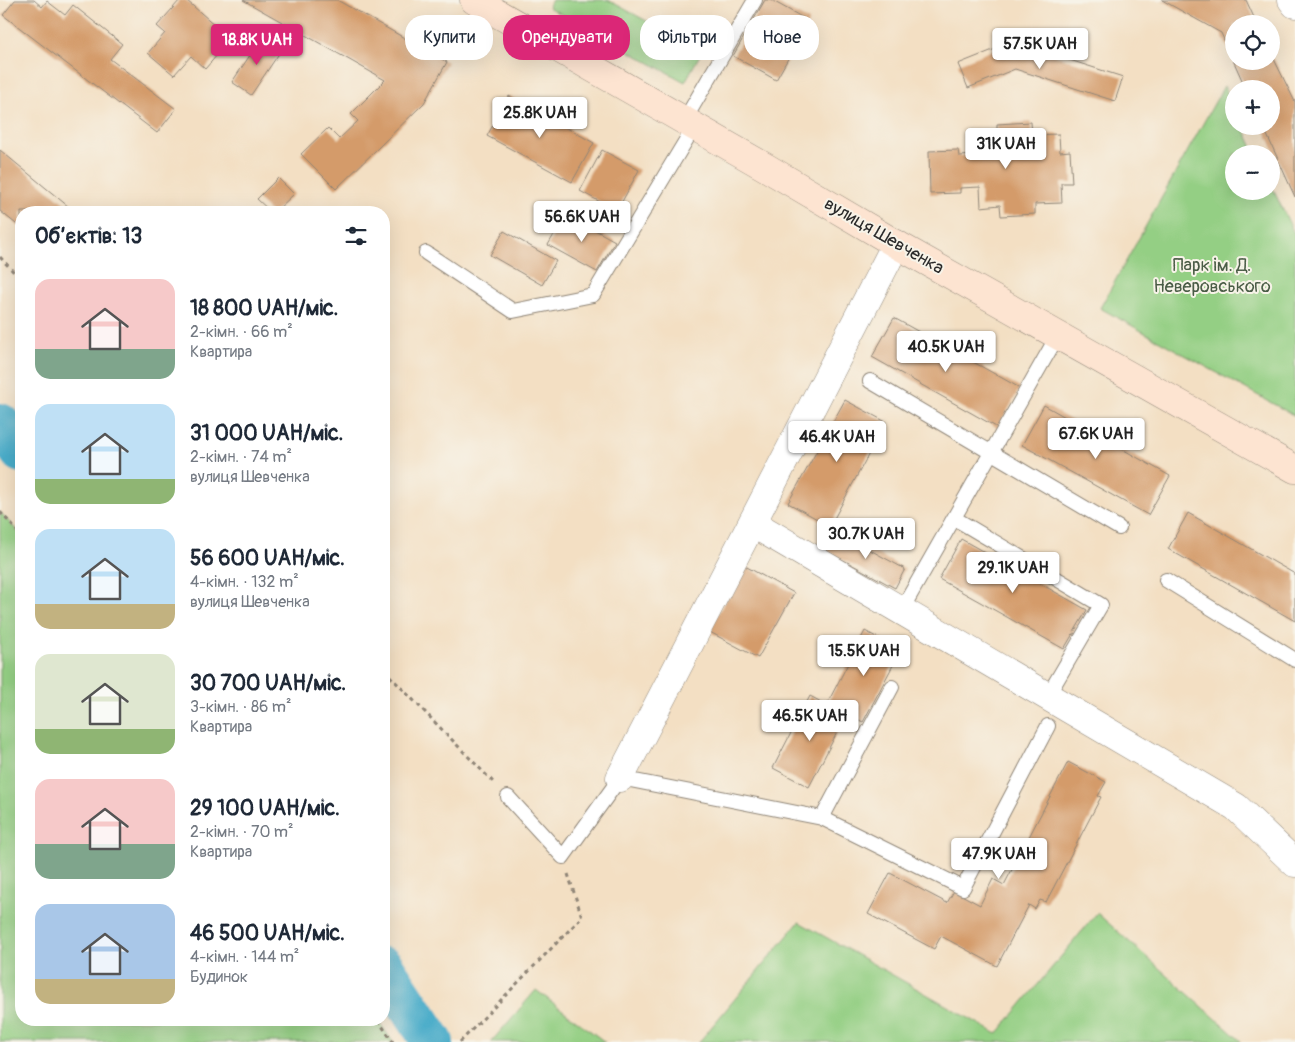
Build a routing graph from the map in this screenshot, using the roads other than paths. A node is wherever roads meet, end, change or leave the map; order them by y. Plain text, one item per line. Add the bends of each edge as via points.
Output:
1 (474, 0) edge
2 (755, 0) edge
3 (1292, 0) edge
4 (1295, 4) edge
5 (689, 124) junction
6 (896, 244) junction
7 (426, 253) dead end
8 (1058, 336) junction
9 (870, 381) dead end
10 (991, 452) junction
11 (1295, 469) edge
12 (954, 518) junction
13 (752, 523) junction
14 (1120, 528) dead end
15 (1166, 580) dead end
16 (901, 611) junction
17 (1295, 660) edge
18 (892, 687) dead end
19 (1047, 697) junction
20 (1048, 726) dead end
21 (620, 778) junction
22 (508, 797) road end
23 (822, 818) junction
24 (1295, 863) edge

1 - 5 main road, вулиця Шевченка
2 - 5 lane
3 - 4 street
5 - 6 main road, вулиця Шевченка
5 - 7 lane via 593,295 513,311
6 - 8 main road, вулиця Шевченка
6 - 13 street
8 - 10 lane
8 - 11 main road, вулиця Шевченка
9 - 10 lane
10 - 12 lane
10 - 14 lane
12 - 16 lane
12 - 19 lane via 1101,605
13 - 16 street
13 - 21 street
15 - 17 lane
16 - 19 street
18 - 23 lane
19 - 24 street via 1236,807
20 - 23 lane via 964,888
21 - 22 lane via 563,857
21 - 23 lane

